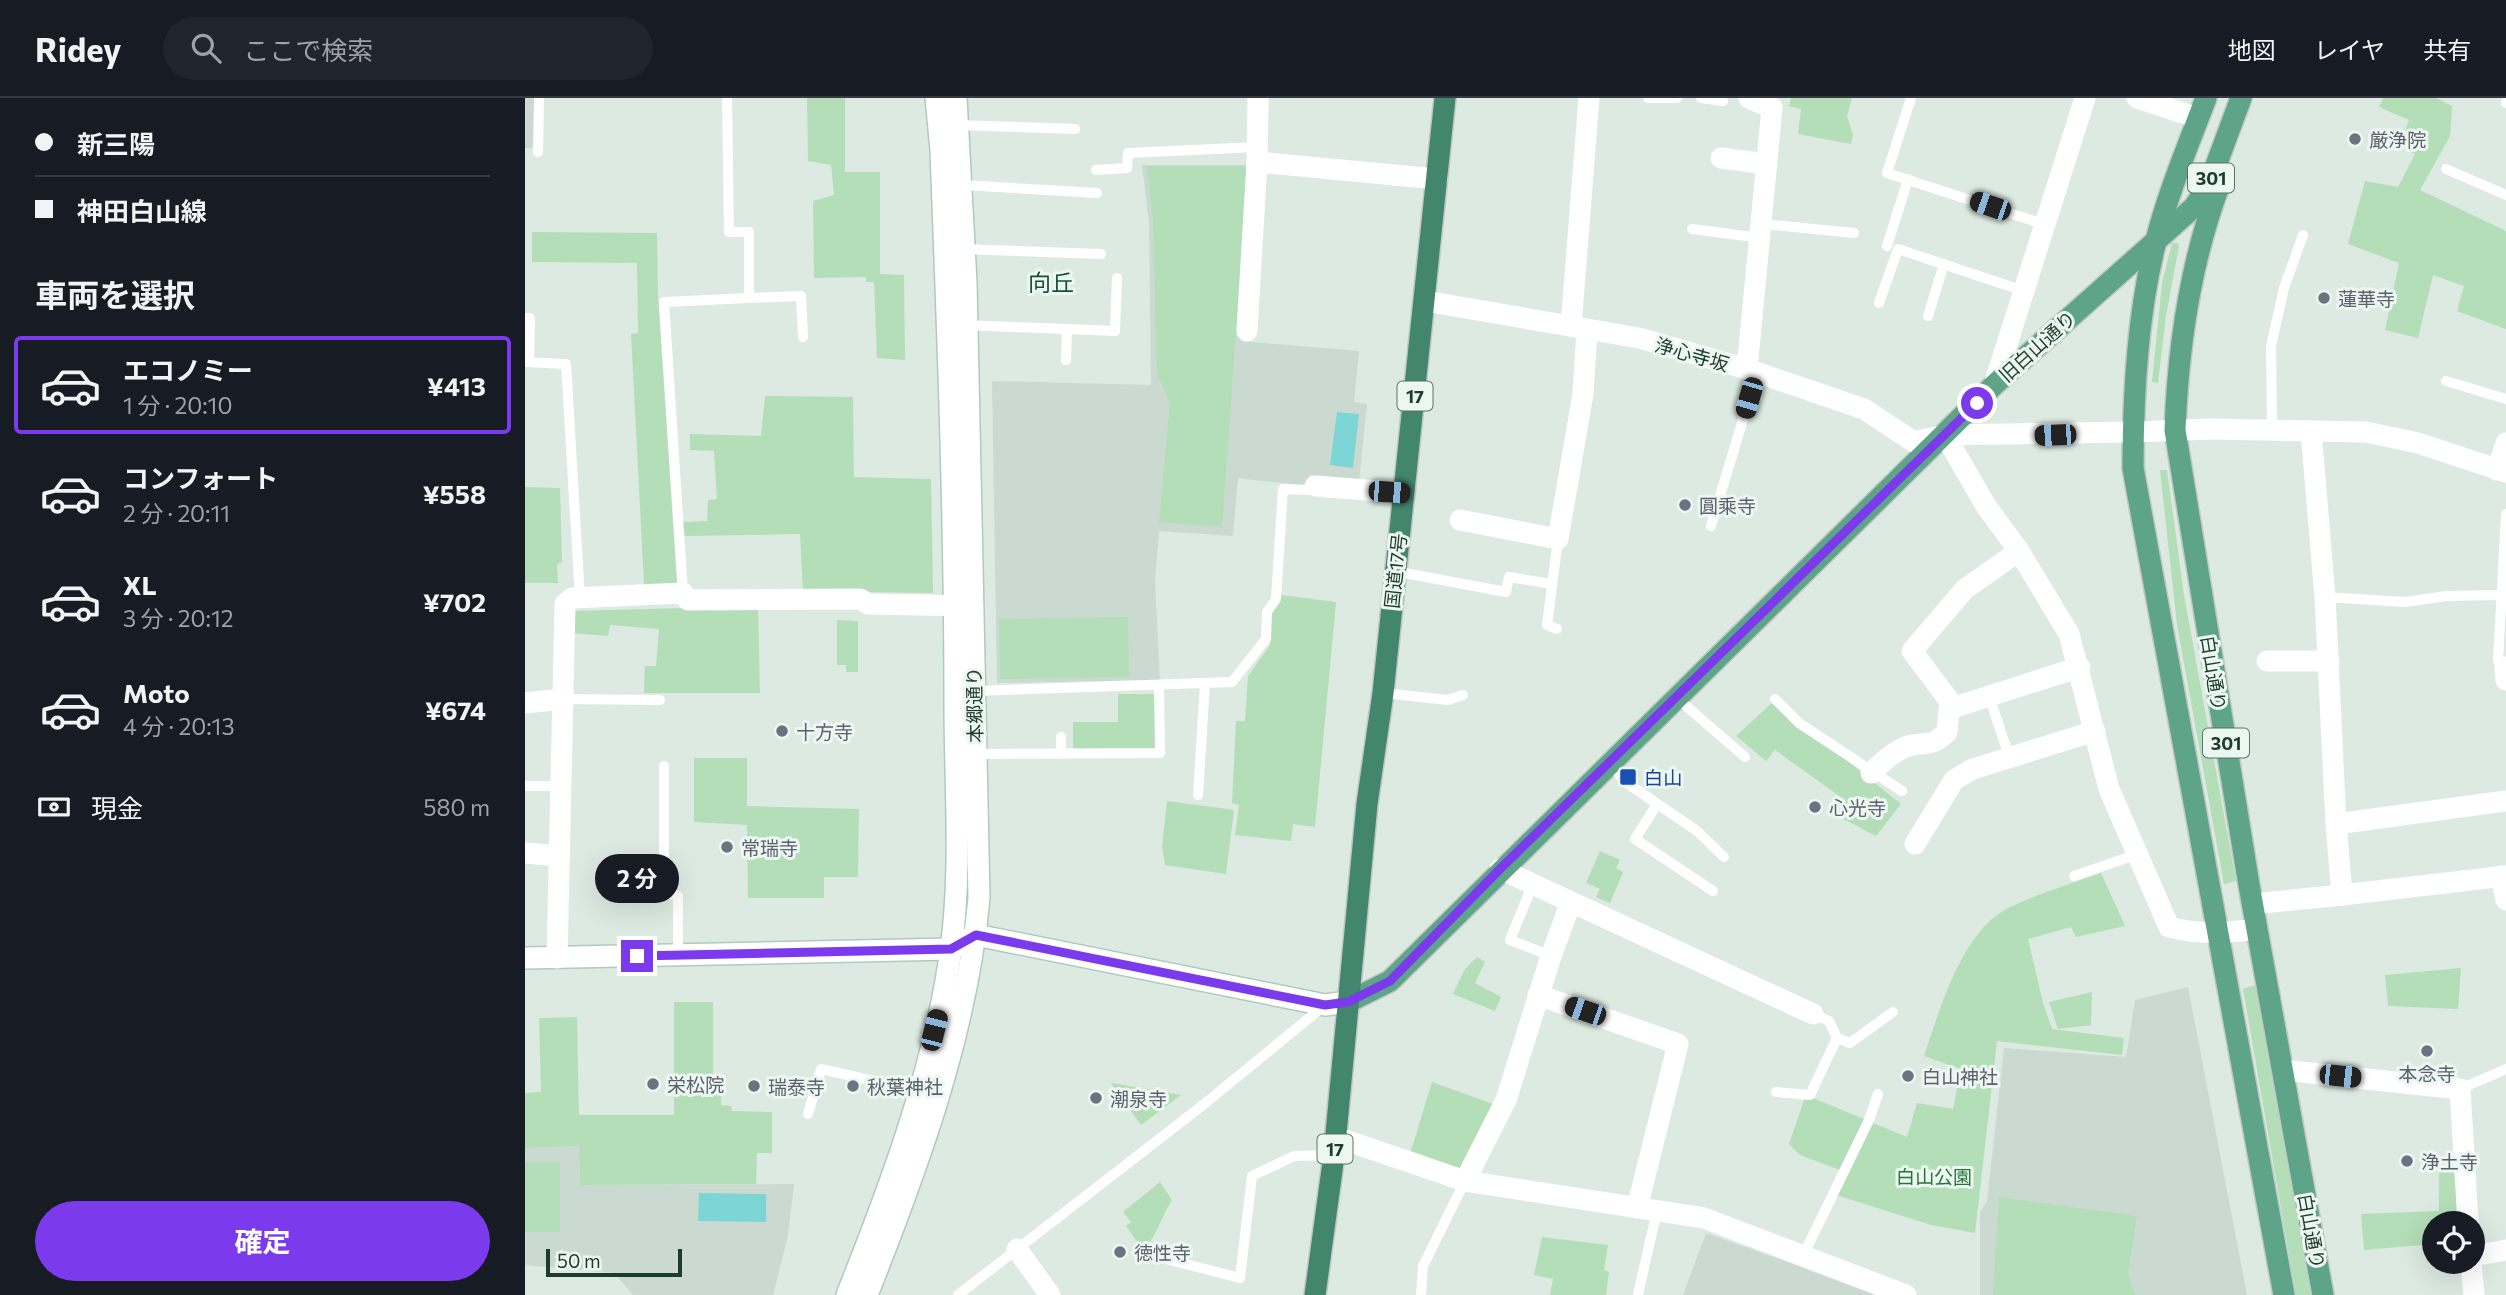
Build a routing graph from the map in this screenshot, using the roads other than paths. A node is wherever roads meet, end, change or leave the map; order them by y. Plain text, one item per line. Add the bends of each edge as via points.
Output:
1 (539, 98) edge
2 (727, 98) edge
3 (936, 98) edge
4 (956, 98) edge
5 (1258, 98) edge
6 (1445, 98) edge
7 (1589, 98) edge
8 (1648, 98) edge
9 (1677, 98) edge
10 (1701, 98) edge
11 (1749, 98) edge
12 (1911, 98) edge
13 (2085, 98) edge
14 (2137, 98) edge
15 (2206, 98) edge
16 (2241, 98) edge
17 (2254, 98) edge
18 (1723, 101) dead end
19 (2199, 118) junction
20 (949, 125) junction
21 (1075, 129) dead end
22 (538, 152) dead end
23 (1257, 155) junction
24 (1721, 158) dead end
25 (1767, 164) junction
26 (2446, 169) dead end
27 (1096, 170) dead end
28 (1437, 178) junction
29 (1908, 179) junction
30 (962, 185) junction
31 (1097, 193) dead end
32 (2506, 194) edge
33 (2046, 225) junction
34 (1692, 229) dead end
35 (1762, 231) junction
36 (1854, 233) dead end
37 (2303, 235) dead end
38 (2155, 243) junction
39 (1887, 246) dead end
40 (955, 249) junction
41 (1101, 254) dead end
42 (1944, 264) junction
43 (1117, 278) dead end
44 (2024, 291) junction
45 (749, 299) junction
46 (1425, 301) junction
47 (1879, 303) dead end
48 (1928, 316) dead end
49 (525, 318) edge
50 (957, 324) junction
51 (1579, 328) junction
52 (1067, 329) junction
53 (1247, 331) dead end
54 (803, 337) dead end
55 (1066, 360) dead end
56 (527, 362) edge
57 (1752, 371) junction
58 (2446, 381) dead end
59 (1994, 384) junction
60 (2506, 399) edge
61 (2175, 430) junction
62 (2272, 430) junction
63 (2311, 431) junction
64 (2133, 432) junction
65 (1945, 435) junction
66 (2506, 443) edge
67 (2501, 471) edge
68 (1315, 486) joint
69 (1404, 493) junction
70 (2506, 514) edge
71 (1460, 520) dead end
72 (1711, 526) dead end
73 (1558, 540) junction
74 (2019, 551) junction
75 (1394, 572) junction
76 (1551, 584) junction
77 (683, 593) junction
78 (2501, 596) junction
79 (2325, 597) junction
80 (580, 598) junction
81 (964, 605) junction
82 (2503, 628) edge
83 (1557, 629) dead end
84 (2267, 661) dead end
85 (2329, 661) junction
86 (2080, 667) junction
87 (2503, 669) edge
88 (1205, 683) junction
89 (1159, 685) junction
90 (974, 691) junction
91 (1383, 693) junction
92 (1463, 695) dead end
93 (1989, 696) junction
94 (1677, 698) junction
95 (563, 699) junction
96 (1775, 699) dead end
97 (660, 700) dead end
98 (525, 703) edge
99 (1954, 707) junction
100 (2095, 731) junction
101 (1061, 737) dead end
102 (975, 754) junction
103 (1061, 754) junction
104 (1745, 757) dead end
105 (2010, 759) junction
106 (1611, 763) junction
107 (664, 766) dead end
108 (1871, 773) junction
109 (525, 786) edge
110 (561, 786) junction
111 (1902, 791) dead end
112 (1198, 794) dead end
113 (2506, 801) edge
114 (1657, 804) junction
115 (2336, 824) junction
116 (1915, 844) dead end
117 (525, 853) edge
118 (2135, 855) junction
119 (559, 856) junction
120 (1724, 857) dead end
121 (1500, 869) junction
122 (2074, 876) dead end
123 (2503, 876) edge
124 (1532, 886) junction
125 (1713, 891) dead end
126 (2342, 894) junction
127 (2506, 900) edge
128 (1571, 902) junction
129 (2253, 904) junction
130 (2256, 929) junction
131 (2220, 934) junction
132 (976, 935) junction
133 (951, 949) junction
134 (678, 955) junction
135 (1551, 956) junction
136 (525, 958) edge
137 (557, 958) junction
138 (1538, 995) junction
139 (1348, 1002) junction
140 (1325, 1005) junction
141 (1893, 1012) dead end
142 (1813, 1014) joint
143 (1837, 1038) junction
144 (2506, 1069) edge
145 (2283, 1070) junction
146 (2460, 1089) junction
147 (918, 1091) junction
148 (1776, 1092) dead end
149 (1878, 1094) dead end
150 (808, 1114) dead end
151 (1335, 1146) junction
152 (1465, 1181) junction
153 (1647, 1209) junction
154 (2467, 1211) edge
155 (1017, 1250) junction
156 (2506, 1250) edge
157 (2485, 1254) edge
158 (1158, 1257) dead end
159 (1802, 1258) junction
160 (2472, 1274) edge
161 (1638, 1294) edge
162 (847, 1295) edge
163 (867, 1295) edge
164 (958, 1295) edge
165 (1050, 1295) edge
166 (1315, 1295) edge
167 (1422, 1295) edge
168 (1906, 1295) edge
169 (2284, 1295) edge
170 (2323, 1295) edge
171 (2473, 1295) edge

1 - 22 lane
2 - 45 lane via 729,232 749,232
3 - 20 street, 本郷通り
4 - 20 street, 本郷通り
5 - 23 street
6 - 28 highway, 国道17号 / 17
7 - 51 street
8 - 9 lane
10 - 18 lane
11 - 25 street via 1772,108
12 - 29 lane via 1887,173
13 - 33 street
14 - 19 street
15 - 19 main road, 白山通り / 301
16 - 38 main road, 301 via 2208,187 2194,207
17 - 61 main road, 白山通り / 301 via 2196,258
19 - 38 main road, 白山通り / 301
20 - 21 lane
20 - 30 street, 本郷通り
20 - 40 street, 本郷通り
23 - 27 lane via 1128,153 1127,168
23 - 28 street
23 - 53 street
24 - 25 street
25 - 35 street
26 - 32 lane
28 - 46 highway, 国道17号 / 17
29 - 33 lane
29 - 39 lane
30 - 31 lane
30 - 40 street, 本郷通り
33 - 44 street
34 - 35 lane
35 - 36 lane
35 - 57 street
37 - 62 lane via 2284,288 2271,346
38 - 59 main road, 旧白山通り / 301
38 - 64 main road, 白山通り / 301 via 2146,289
40 - 41 lane
40 - 50 street, 本郷通り
42 - 44 lane
42 - 47 lane via 1898,249
42 - 48 lane
43 - 52 lane via 1115,331
44 - 59 street
45 - 54 lane via 801,296
45 - 77 lane via 664,302
46 - 51 street, 浄心寺坂
46 - 69 highway, 国道17号 / 17
49 - 56 lane via 530,318
50 - 52 lane
50 - 81 street, 本郷通り
51 - 57 street, 浄心寺坂 via 1639,338
51 - 73 street via 1583,394
52 - 55 lane
56 - 80 lane via 566,364
57 - 65 street, 浄心寺坂 via 1864,409 1914,442
57 - 72 lane
58 - 60 lane
59 - 65 main road, 旧白山通り / 301
61 - 62 street, 浄心寺坂
61 - 64 street, 浄心寺坂
61 - 129 main road, 白山通り / 301
62 - 63 street, 浄心寺坂
63 - 67 street, 浄心寺坂 via 2366,432 2418,443
63 - 79 street
64 - 65 street, 浄心寺坂
64 - 131 main road, 白山通り / 301 via 2133,468
65 - 74 street via 1986,506
65 - 94 main road, 旧白山通り / 301
66 - 67 street
68 - 69 street
68 - 88 lane via 1310,490 1283,489 1276,598 1267,612 1266,639 1232,682
69 - 75 highway, 国道17号 / 17
70 - 78 lane
71 - 73 street
73 - 76 lane
74 - 86 street via 2069,634
74 - 99 street via 1965,589 1912,651
75 - 76 lane via 1506,592 1509,577
75 - 91 highway, 国道17号 / 17
76 - 83 lane via 1547,625
77 - 80 street
77 - 81 street via 688,600
78 - 79 lane via 2447,596 2404,603
78 - 82 lane
79 - 85 street
80 - 95 street via 565,604
81 - 90 street, 本郷通り
81 - 133 street, 本郷通り
82 - 87 lane
84 - 85 street
85 - 115 street
86 - 93 street
86 - 100 street
88 - 89 lane
88 - 112 lane
89 - 90 lane
89 - 103 lane via 1160,753
90 - 102 street, 本郷通り
91 - 92 lane via 1448,700
91 - 139 highway, 国道17号 / 17
93 - 99 street
93 - 105 lane
94 - 104 lane
94 - 106 main road, 旧白山通り / 301
95 - 97 lane
95 - 98 street
95 - 110 street
96 - 108 lane via 1799,723
99 - 108 street via 1947,714 1947,732 1931,748 1913,745 1902,749
100 - 105 street
100 - 118 street via 2109,789
101 - 103 lane
102 - 103 lane
102 - 132 street, 本郷通り
105 - 116 street via 1973,769 1950,783
106 - 114 lane via 1624,782
106 - 121 main road, 旧白山通り / 301
107 - 134 lane via 664,892 678,896
108 - 111 lane
109 - 110 lane
110 - 119 street
113 - 115 street
114 - 120 lane
114 - 125 lane via 1635,839
115 - 126 street
117 - 119 street
118 - 122 lane
118 - 131 street via 2169,927
119 - 137 street
121 - 124 street
121 - 139 main road, 旧白山通り / 301 via 1390,981
123 - 126 street
123 - 127 street
124 - 128 street
124 - 135 lane via 1510,940
126 - 129 street
128 - 135 street
128 - 142 street
129 - 130 main road, 白山通り / 301
130 - 131 street
130 - 145 main road, 白山通り / 301
131 - 169 main road, 白山通り / 301
132 - 133 street
132 - 140 street
132 - 163 street, 本郷通り via 926,1131
133 - 134 street
133 - 147 street, 本郷通り
134 - 137 street
135 - 138 street
136 - 137 street
138 - 152 street via 1506,1100
138 - 153 street via 1678,1044
139 - 140 street
139 - 151 highway, 17
140 - 155 lane
141 - 143 lane via 1850,1043
142 - 143 lane via 1829,1021
143 - 148 lane via 1810,1095
144 - 146 lane
145 - 146 street
145 - 170 main road, 白山通り / 301
146 - 154 street
147 - 150 lane via 821,1069
147 - 162 street, 本郷通り via 888,1188
149 - 159 lane
151 - 152 street
151 - 158 lane via 1294,1156 1252,1177 1240,1278
151 - 166 highway, 17
152 - 153 street
152 - 167 lane via 1423,1266
153 - 159 street via 1704,1218
153 - 161 lane
155 - 164 lane
155 - 165 street
156 - 157 street
159 - 168 street
160 - 171 street

